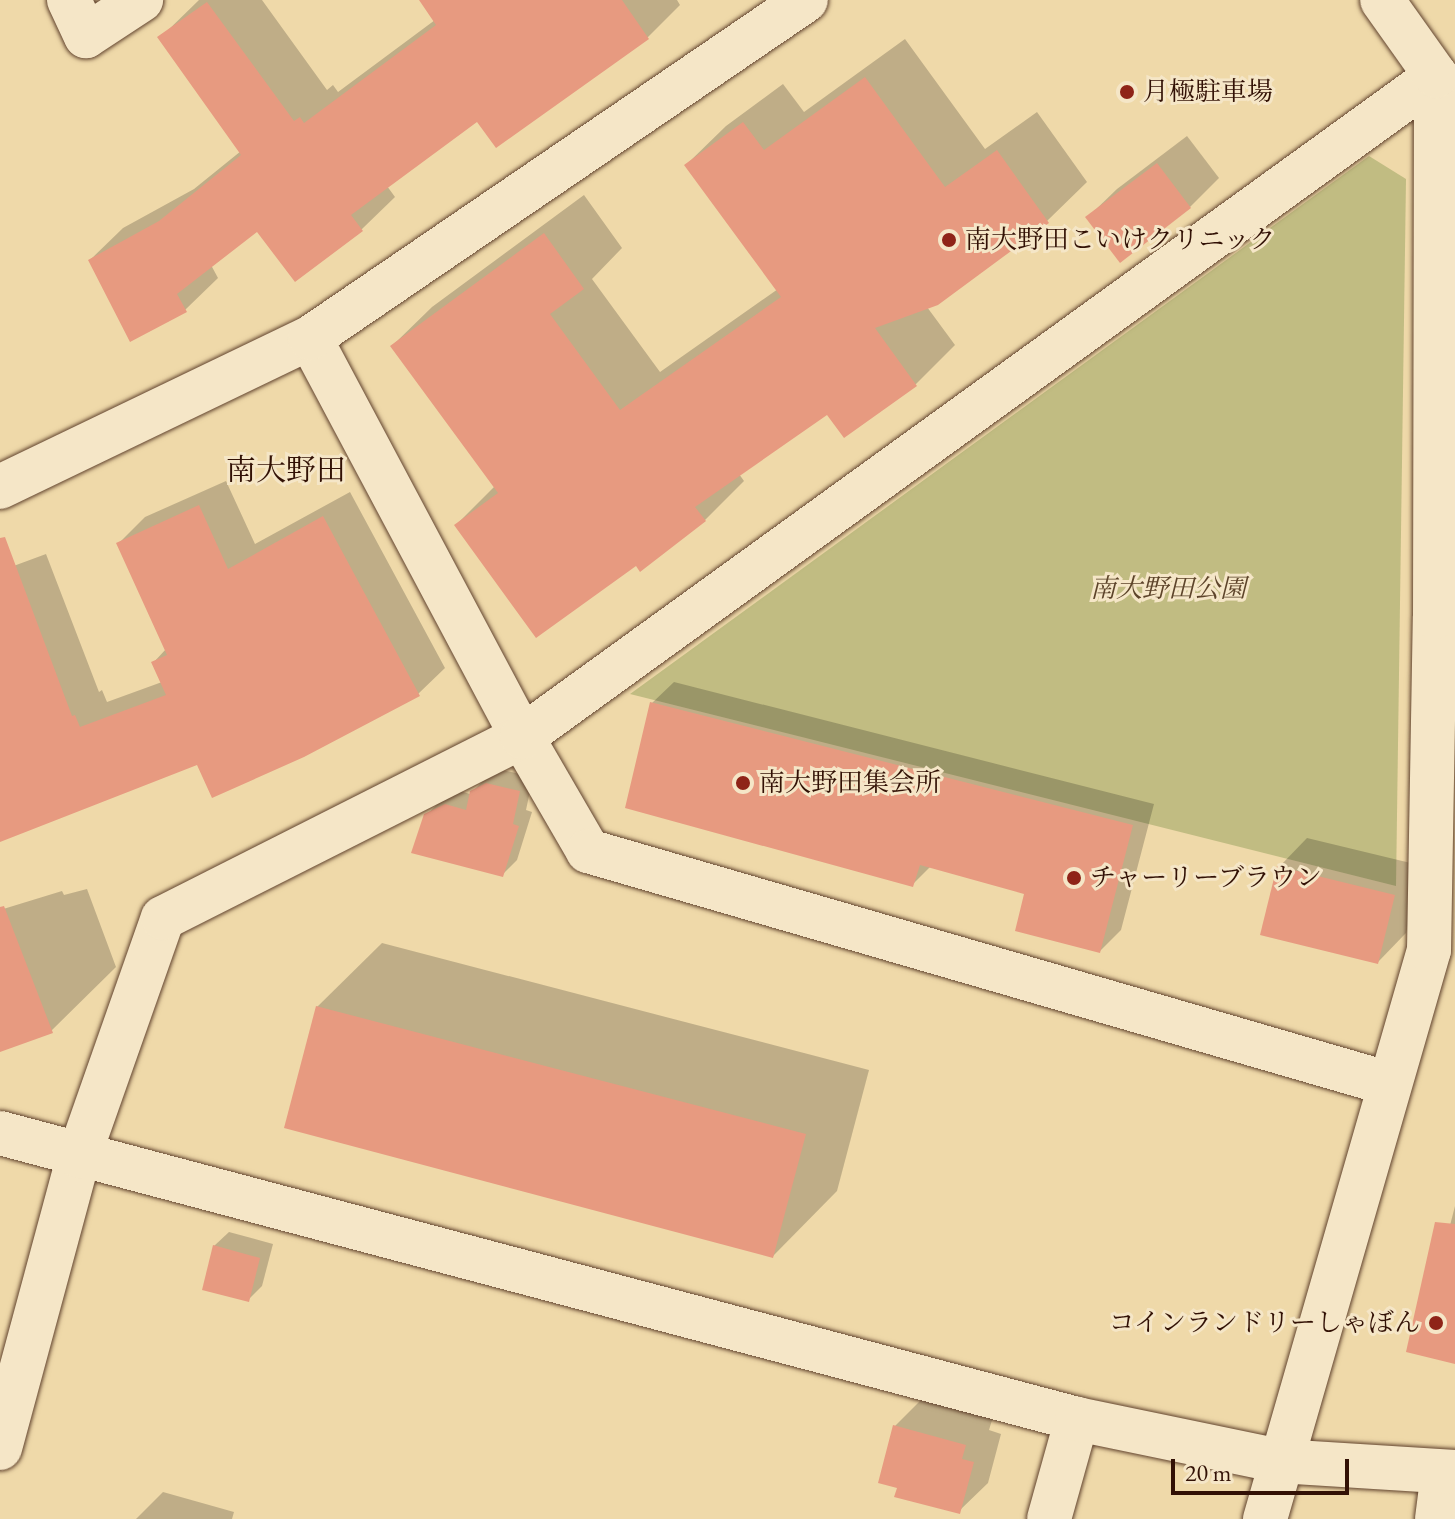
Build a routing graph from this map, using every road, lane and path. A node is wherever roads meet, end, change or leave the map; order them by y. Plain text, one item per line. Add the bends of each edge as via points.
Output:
1 (69, 0) edge
2 (141, 0) edge
3 (806, 0) edge
4 (1382, 0) edge
5 (1436, 76) junction
6 (310, 338) junction
7 (0, 487) edge
8 (522, 737) junction
9 (1390, 1084) junction
10 (0, 1133) edge
11 (79, 1156) junction
12 (1077, 1419) junction
13 (0, 1448) edge
14 (1279, 1461) junction
15 (1449, 1472) edge
16 (1049, 1519) edge
17 (1265, 1519) edge
18 (1437, 1519) edge

1 - 2 street via 86,36
3 - 6 street
4 - 5 street
5 - 8 street
5 - 9 street via 1429,950
6 - 7 street
6 - 8 street
8 - 9 street via 588,851
8 - 11 street via 163,918
9 - 14 street
10 - 11 street
11 - 12 street
11 - 13 street
12 - 14 street
12 - 16 street
14 - 15 street
14 - 17 street
15 - 18 street

